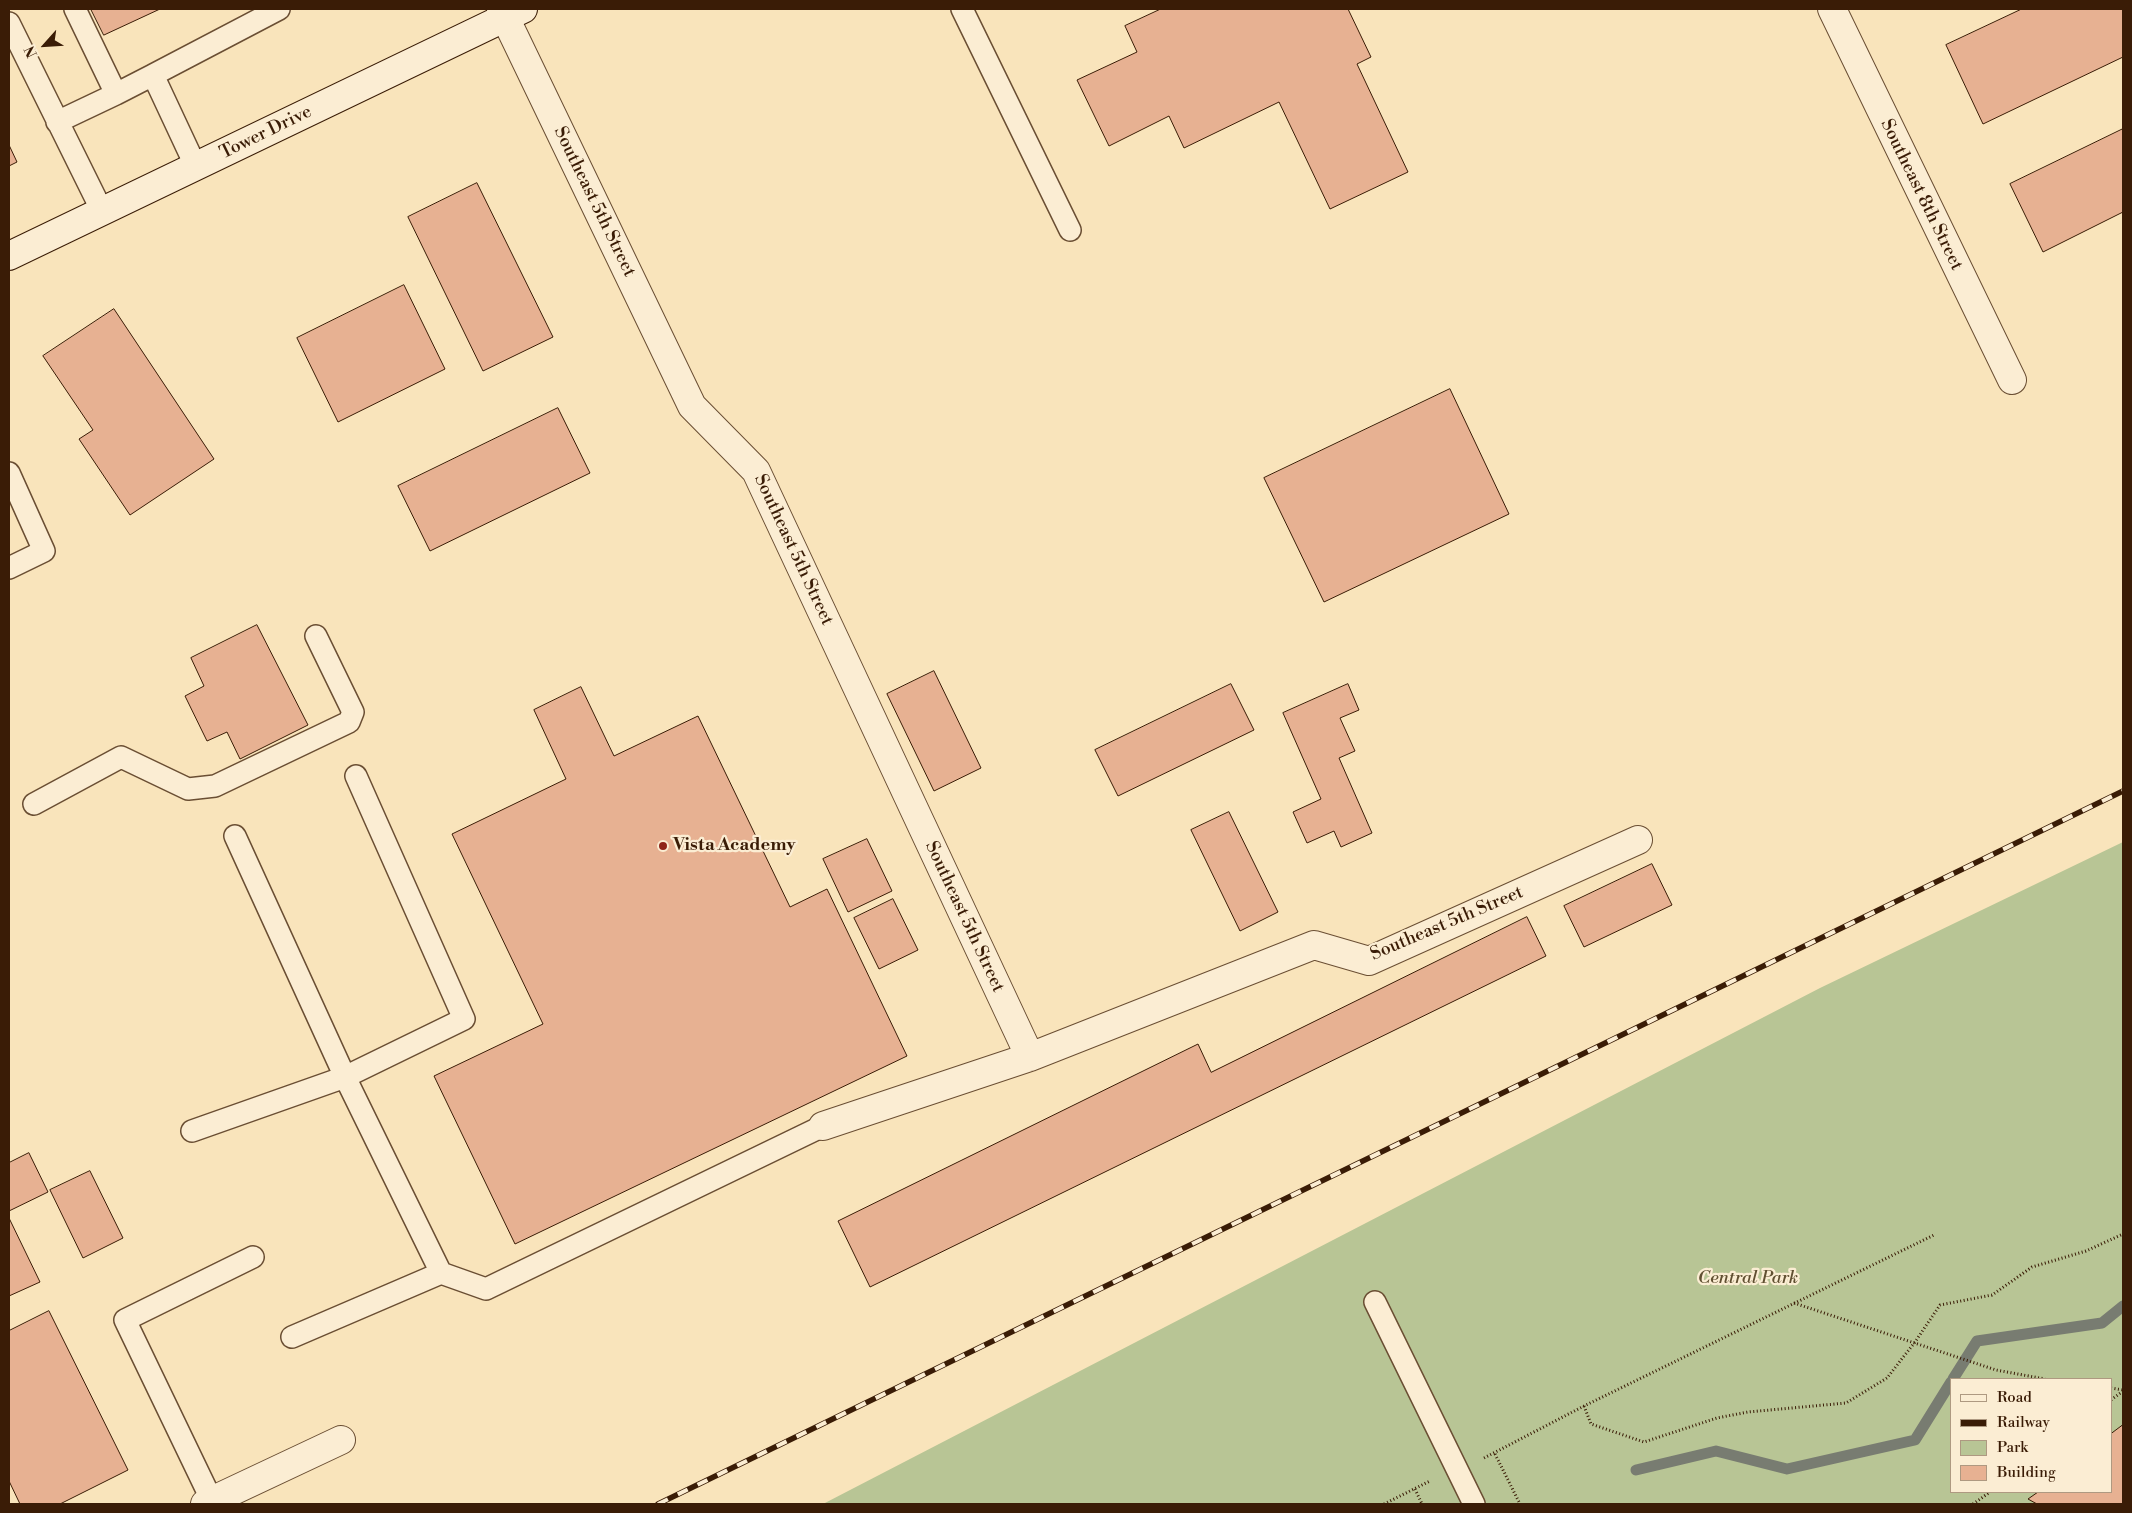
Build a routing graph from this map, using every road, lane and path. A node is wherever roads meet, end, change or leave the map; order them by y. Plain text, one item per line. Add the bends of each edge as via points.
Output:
1 (75, 9) edge
2 (280, 9) edge
3 (962, 9) edge
4 (1832, 9) edge
5 (510, 12) edge
6 (9, 23) edge
7 (153, 75) junction
8 (116, 94) junction
9 (57, 122) junction
10 (196, 167) junction
11 (102, 212) junction
12 (1070, 230) dead end
13 (9, 256) edge
14 (2012, 380) dead end
15 (9, 473) edge
16 (9, 568) edge
17 (316, 636) dead end
18 (356, 776) dead end
19 (34, 804) dead end
20 (236, 836) dead end
21 (1638, 840) dead end
22 (1030, 1057) junction
23 (345, 1077) junction
24 (823, 1126) joint
25 (192, 1131) dead end
26 (2123, 1234) edge
27 (1934, 1235) dead end
28 (253, 1257) dead end
29 (441, 1273) junction
30 (1375, 1302) dead end
31 (1793, 1303) junction
32 (292, 1337) dead end
33 (1915, 1342) junction
34 (2040, 1378) edge
35 (2123, 1390) edge
36 (2112, 1399) edge
37 (1584, 1406) junction
38 (341, 1440) dead end
39 (1495, 1454) junction
40 (1457, 1469) junction
41 (1415, 1489) junction
42 (1989, 1493) edge
43 (209, 1503) edge
44 (1384, 1504) edge
45 (1422, 1504) edge
46 (1474, 1504) edge
47 (1520, 1504) edge
48 (1973, 1504) edge

1 - 8 lane
2 - 7 lane
3 - 12 lane
4 - 14 street, Southeast 8th Street
5 - 10 street, Tower Drive
5 - 22 street, Southeast 5th Street via 692,406 756,471
6 - 9 lane
7 - 8 lane
7 - 10 lane
8 - 9 lane
9 - 11 lane
10 - 11 street, Tower Drive
11 - 13 street, Tower Drive
15 - 16 lane via 44,551
17 - 19 lane via 353,712 349,722 215,786 188,789 121,757
18 - 23 lane via 464,1019
20 - 23 lane
21 - 22 street, Southeast 5th Street via 1370,961 1314,945
22 - 24 street, Southeast 5th Street
23 - 25 lane
23 - 29 lane
24 - 29 lane via 486,1288
26 - 33 path via 2086,1251 2032,1267 1992,1295 1940,1304
27 - 31 path
28 - 43 lane via 125,1320
29 - 32 lane
30 - 40 lane
31 - 33 path
31 - 37 path
33 - 34 path via 1996,1370
33 - 37 path via 1886,1378 1846,1403 1725,1416 1644,1442 1591,1424
35 - 36 path
37 - 39 path
38 - 43 street
39 - 40 path
39 - 47 path
40 - 41 path
40 - 46 lane
41 - 44 path
41 - 45 path
42 - 48 path

